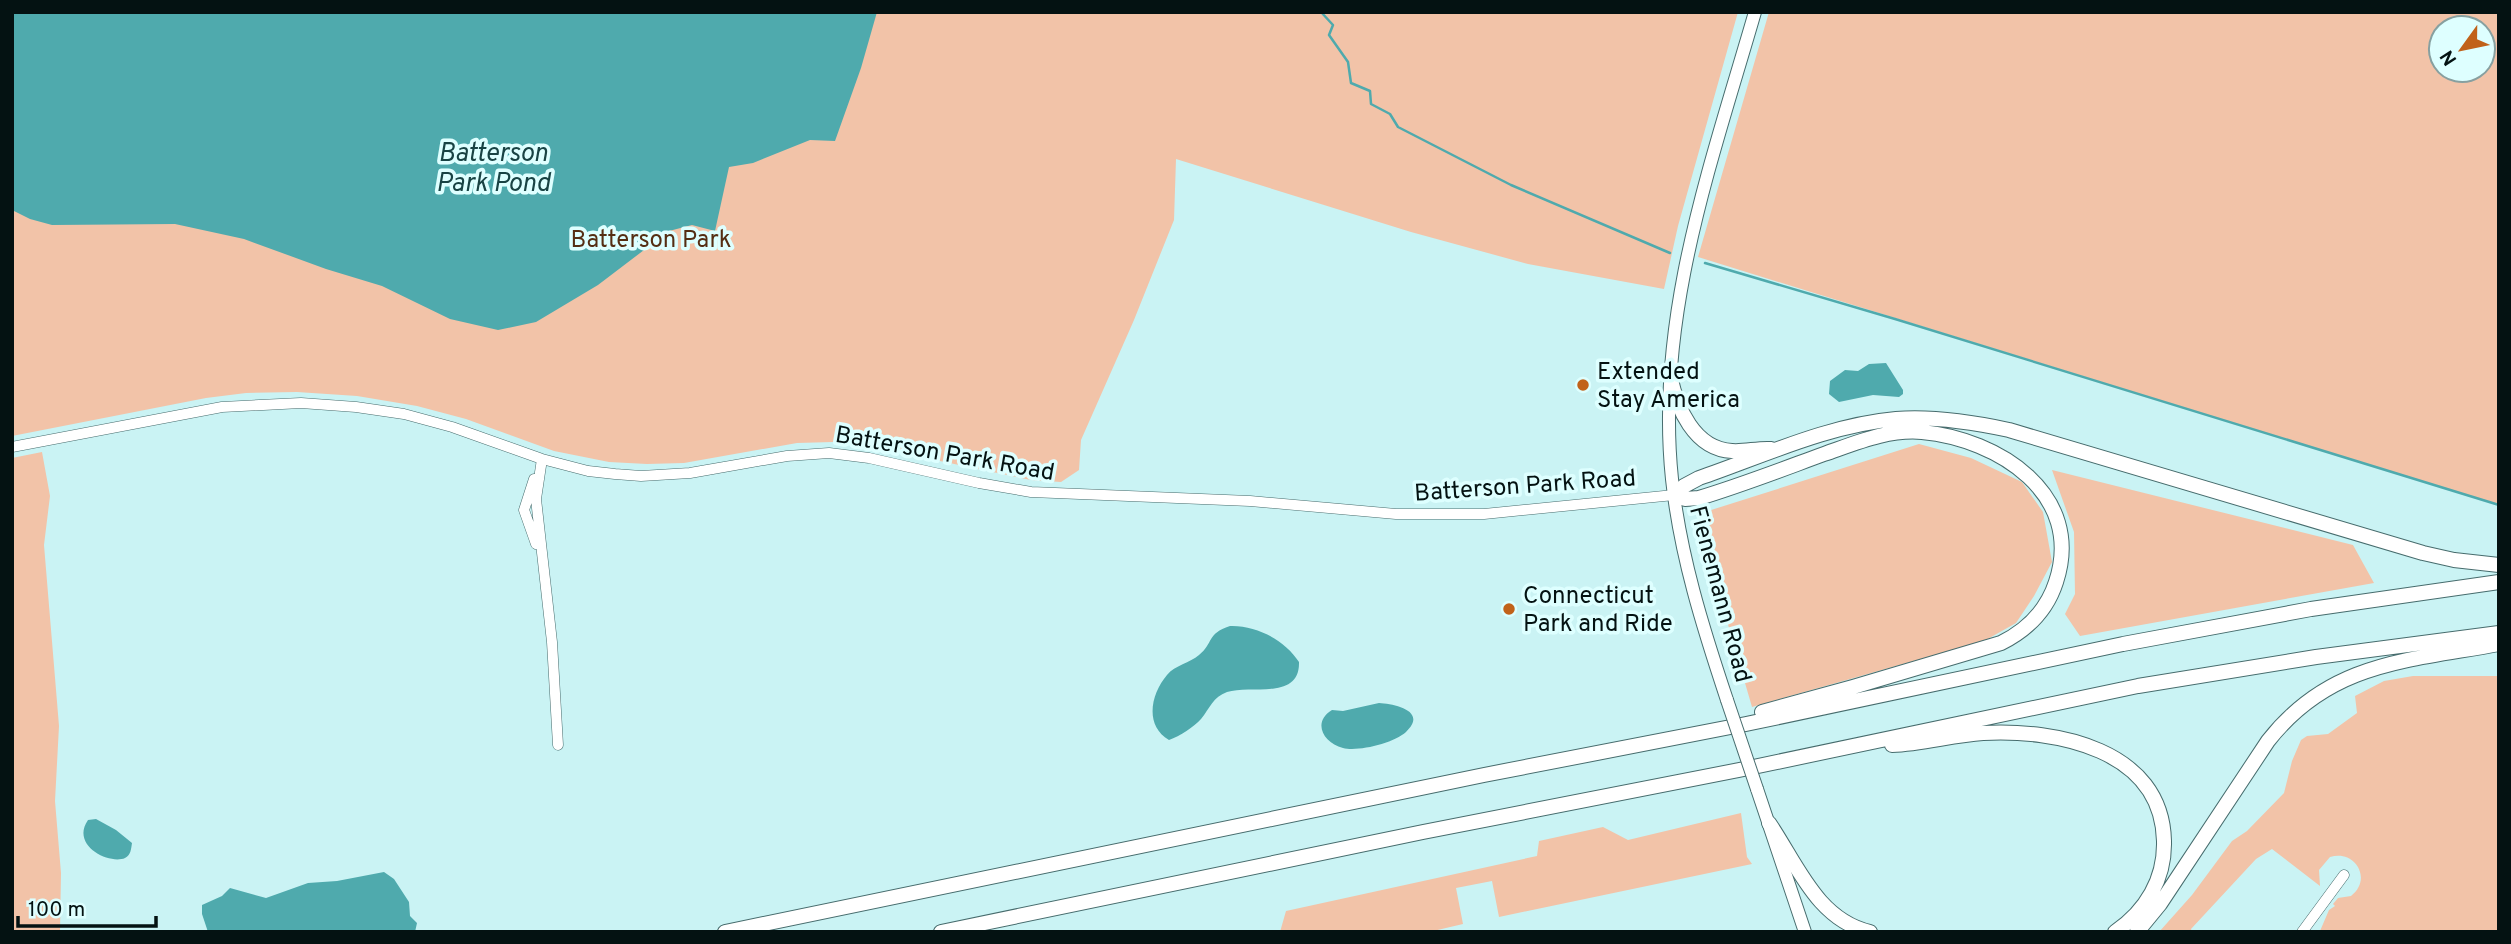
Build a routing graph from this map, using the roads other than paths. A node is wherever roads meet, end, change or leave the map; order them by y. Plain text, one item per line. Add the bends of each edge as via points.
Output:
1 (1755, 12) edge
2 (1670, 376) junction
3 (12, 447) edge
4 (1783, 449) junction
5 (542, 459) junction
6 (1674, 495) junction
7 (2499, 565) edge
8 (2499, 582) edge
9 (2499, 633) edge
10 (2499, 644) edge
11 (1688, 736) junction
12 (1863, 743) junction
13 (558, 745) dead end
14 (1769, 823) junction
15 (2344, 875) dead end
16 (724, 932) edge
17 (941, 932) edge
18 (1805, 932) edge
19 (1870, 932) edge
20 (2115, 932) edge
21 (2137, 932) edge
22 (2302, 932) edge

1 - 2 main road, Fienemann Road via 1689,248
2 - 4 highway via 1684,416 1707,443 1731,451
2 - 6 main road, Fienemann Road
3 - 5 street, Batterson Park Road via 222,407 300,403 428,420
4 - 6 highway via 1688,483
4 - 7 highway via 1847,428 1896,419 1987,425 2416,551
5 - 6 street, Batterson Park Road via 602,472 666,475 829,453 1031,492 1250,501 1396,514 1484,514
5 - 13 street via 524,510 543,574
6 - 11 highway via 1699,498 1866,440 1923,433 1982,446 2021,470 2048,499 2061,542 2059,570 2046,604 2027,627 2006,640
6 - 14 main road, Fienemann Road, bridge via 1692,586
8 - 11 highway via 2221,624
9 - 12 highway via 2172,680
10 - 21 highway via 2371,669 2310,699 2268,741
11 - 16 highway
12 - 17 highway
12 - 20 highway via 2028,733 2084,745 2129,768 2154,801 2164,850 2148,899
14 - 18 main road, Fienemann Road
14 - 19 highway via 1821,902 1845,921
15 - 22 street

